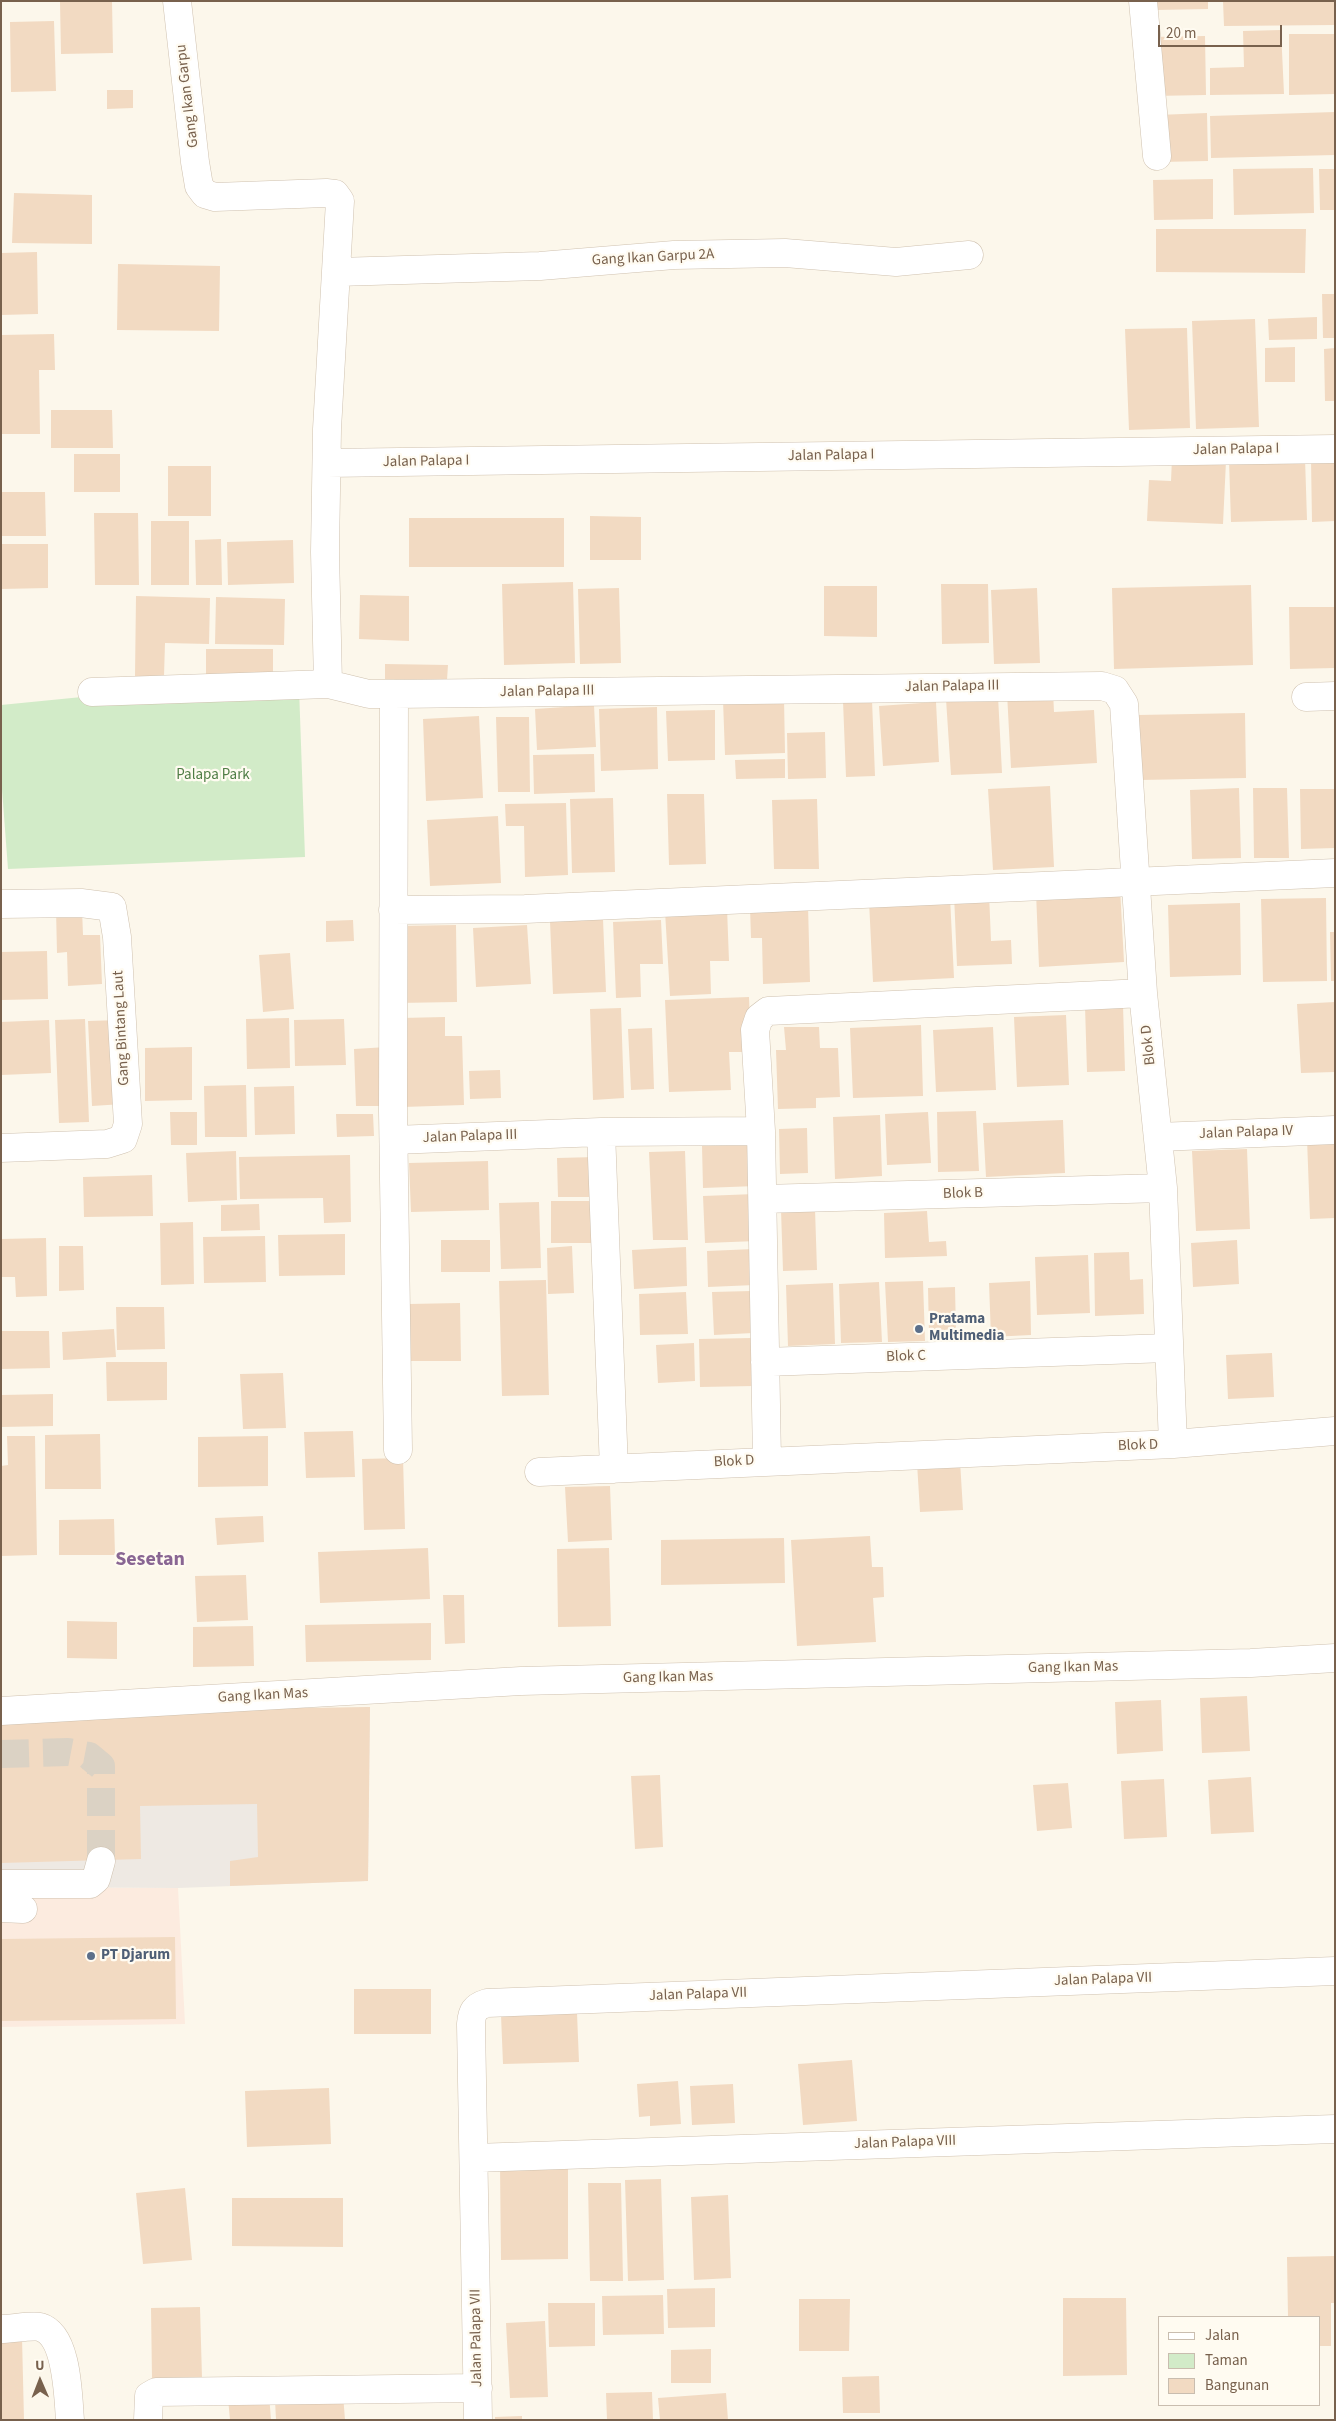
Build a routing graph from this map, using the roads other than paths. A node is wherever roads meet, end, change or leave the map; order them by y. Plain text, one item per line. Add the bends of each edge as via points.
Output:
1 (177, 1) edge
2 (1143, 1) edge
3 (1157, 156) dead end
4 (969, 255) dead end
5 (337, 272) junction
6 (1335, 449) edge
7 (327, 463) junction
8 (328, 684) junction
9 (92, 692) dead end
10 (394, 694) junction
11 (1335, 696) edge
12 (1306, 697) dead end
13 (1335, 873) edge
14 (1135, 881) junction
15 (1, 904) edge
16 (393, 910) junction
17 (1143, 993) junction
18 (1335, 1130) edge
19 (761, 1131) junction
20 (601, 1132) junction
21 (1158, 1137) junction
22 (394, 1140) junction
23 (1, 1148) edge
24 (1163, 1188) junction
25 (763, 1199) junction
26 (1168, 1348) junction
27 (765, 1362) junction
28 (1335, 1431) edge
29 (1173, 1444) junction
30 (398, 1450) dead end
31 (767, 1460) junction
32 (614, 1469) junction
33 (539, 1472) dead end
34 (1335, 1658) edge
35 (1, 1711) edge
36 (101, 1861) tunnel mouth
37 (1, 1884) edge
38 (1335, 1971) edge
39 (1335, 2129) edge
40 (474, 2158) junction
41 (1, 2329) edge
42 (478, 2388) junction
43 (70, 2420) edge
44 (148, 2420) edge
45 (478, 2420) edge

1 - 5 street, Gang Ikan Garpu via 201,190 215,197 335,194 340,206
2 - 3 street
4 - 5 street, Gang Ikan Garpu 2A via 896,262 785,253 674,255 540,266
5 - 7 street
6 - 7 street, Jalan Palapa I
7 - 8 street
8 - 9 street, Jalan Palapa III
8 - 10 street, Jalan Palapa III via 369,694
10 - 14 street, Jalan Palapa III via 1102,686 1115,690 1124,704
10 - 16 street
11 - 12 street
13 - 14 street
14 - 16 street via 525,909
14 - 17 street, Blok D
15 - 23 street, Gang Bintang Laut via 82,903 112,907 117,937 128,1124 122,1139 107,1144
16 - 22 street
17 - 19 street via 768,1011 759,1018 755,1030
17 - 21 street, Blok D
18 - 21 street, Jalan Palapa IV
19 - 20 street, Jalan Palapa III
19 - 25 street
20 - 22 street, Jalan Palapa III
20 - 32 street
21 - 24 street, Blok D
22 - 30 street
24 - 25 street, Blok B
24 - 26 street, Blok D
25 - 27 street
26 - 27 street, Blok C
26 - 29 street, Blok D
27 - 31 street
28 - 29 street
29 - 31 street, Blok D
31 - 32 street, Blok D
32 - 33 street, Blok D
34 - 35 street, Gang Ikan Mas via 1251,1663 521,1681
36 - 37 street via 96,1879 90,1884
38 - 40 street, Jalan Palapa VII via 487,2003 477,2006 472,2013 471,2024
39 - 40 street, Jalan Palapa VIII
40 - 42 street, Jalan Palapa VII
41 - 43 street via 41,2328 55,2338 65,2367
42 - 44 street via 156,2392 149,2396
42 - 45 street, Jalan Palapa VII

